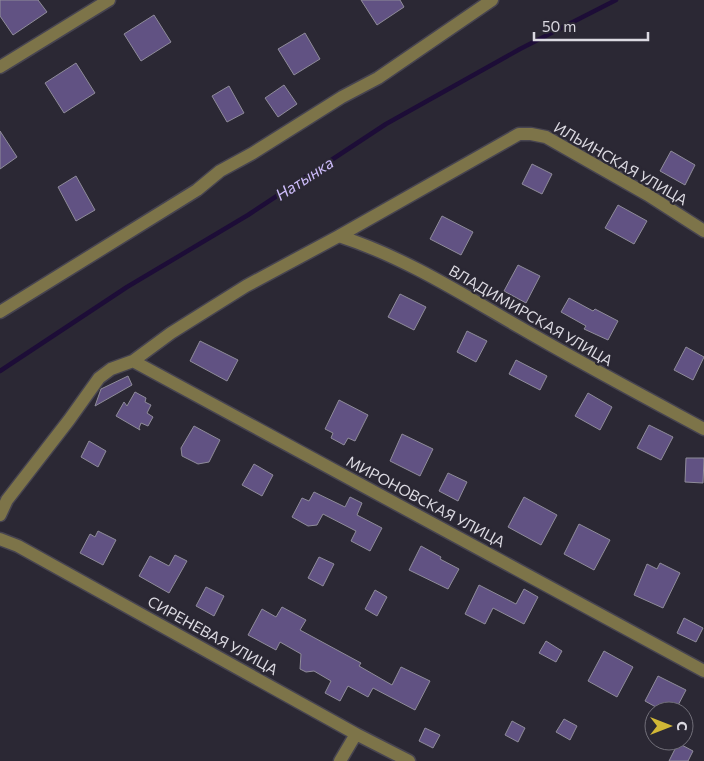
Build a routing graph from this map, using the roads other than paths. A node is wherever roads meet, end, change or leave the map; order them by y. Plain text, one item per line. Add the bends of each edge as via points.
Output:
1 (109, 0) edge
2 (492, 0) edge
3 (0, 67) edge
4 (704, 231) edge
5 (339, 236) junction
6 (0, 312) edge
7 (133, 361) junction
8 (704, 429) edge
9 (0, 514) edge
10 (0, 539) edge
11 (704, 670) edge
12 (356, 734) junction
13 (340, 761) edge
14 (409, 761) edge

1 - 3 street
2 - 6 street via 378,78 220,171 197,190
4 - 5 street, ИЛЬИНСКАЯ УЛИЦА via 546,137 519,134
5 - 7 street via 246,286
5 - 8 street, ВЛАДИМИРСКАЯ УЛИЦА via 365,244 418,269
7 - 9 street via 111,369 99,378 7,500
7 - 11 street, МИРОНОВСКАЯ УЛИЦА
10 - 12 street, СИРЕНЕВАЯ УЛИЦА via 18,546
12 - 13 street
12 - 14 street, СИРЕНЕВАЯ УЛИЦА

